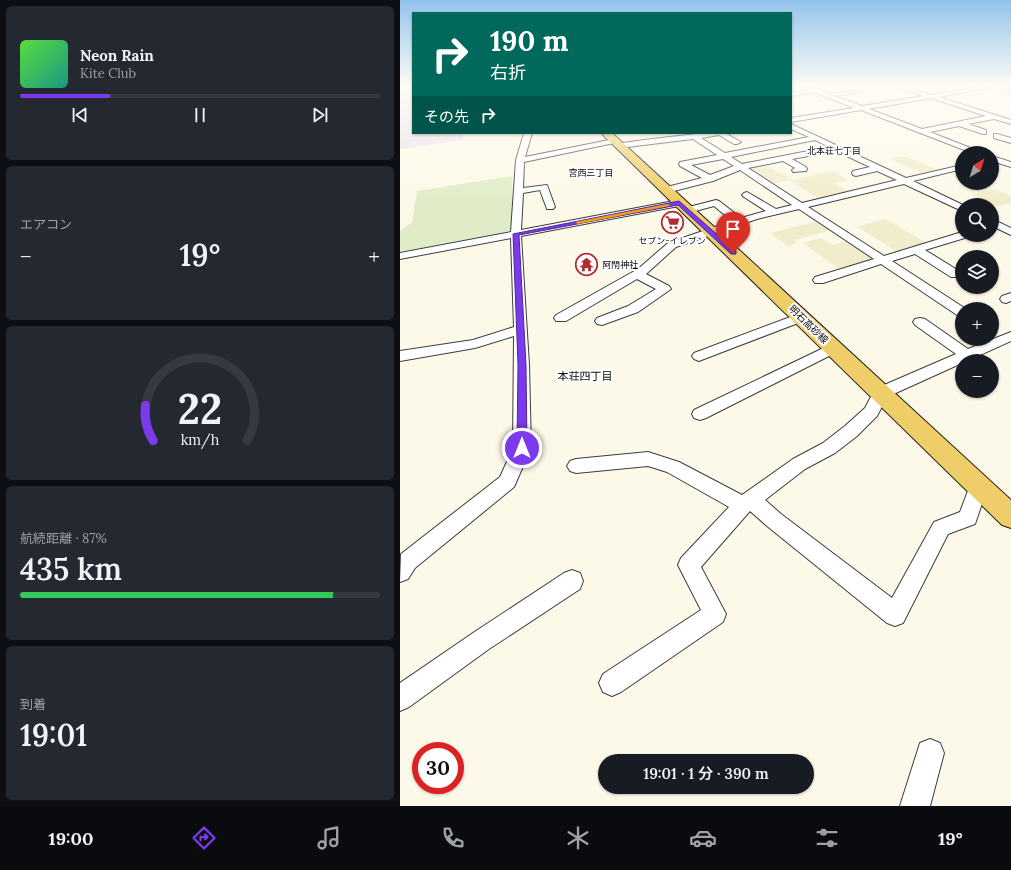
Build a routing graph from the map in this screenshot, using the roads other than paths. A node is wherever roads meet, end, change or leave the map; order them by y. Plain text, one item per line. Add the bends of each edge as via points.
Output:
1 (906, 125) edge
2 (952, 125) edge
3 (964, 125) edge
4 (1000, 125) edge
5 (792, 126) edge
6 (815, 128) dead end
7 (801, 130) junction
8 (922, 131) junction
9 (528, 134) edge
10 (653, 134) edge
11 (721, 134) edge
12 (701, 135) edge
13 (997, 136) dead end
14 (816, 138) junction
15 (613, 140) edge
16 (658, 140) junction
17 (1011, 141) edge
18 (737, 142) dead end
19 (950, 146) dead end
20 (961, 146) edge
21 (837, 148) junction
22 (955, 148) edge
23 (1011, 155) edge
24 (723, 156) junction
25 (784, 158) junction
26 (859, 158) junction
27 (999, 158) edge
28 (520, 160) junction
29 (999, 161) edge
30 (844, 162) dead end
31 (1011, 165) edge
32 (740, 167) junction
33 (878, 168) junction
34 (955, 169) edge
35 (796, 170) dead end
36 (856, 173) dead end
37 (710, 179) junction
38 (904, 181) junction
39 (666, 190) junction
40 (519, 191) junction
41 (747, 195) dead end
42 (955, 205) edge
43 (550, 207) dead end
44 (683, 207) junction
45 (800, 207) junction
46 (774, 212) junction
47 (1011, 220) edge
48 (740, 222) junction
49 (999, 223) edge
50 (999, 226) edge
51 (711, 231) junction
52 (1011, 232) edge
53 (516, 234) junction
54 (955, 238) edge
55 (917, 250) junction
56 (400, 256) edge
57 (882, 260) junction
58 (637, 274) junction
59 (955, 274) dead end
60 (819, 280) dead end
61 (955, 307) edge
62 (801, 317) junction
63 (561, 318) dead end
64 (602, 321) dead end
65 (920, 322) dead end
66 (520, 329) junction
67 (1004, 337) edge
68 (834, 348) junction
69 (965, 354) edge
70 (968, 354) edge
71 (400, 356) edge
72 (699, 356) dead end
73 (955, 360) edge
74 (881, 393) junction
75 (700, 414) dead end
76 (576, 466) dead end
77 (978, 486) junction
78 (747, 502) junction
79 (1011, 517) edge
80 (400, 572) edge
81 (572, 581) dead end
82 (612, 683) dead end
83 (400, 698) edge
84 (930, 752) dead end
85 (915, 806) edge

1 - 8 street
2 - 8 street
3 - 4 street via 980,131
5 - 7 street
6 - 7 street
7 - 14 street
8 - 20 street
9 - 28 street
10 - 16 street
11 - 18 street
12 - 16 street
12 - 24 street
13 - 17 street
14 - 21 street
14 - 24 street
15 - 16 street
15 - 28 street
15 - 39 main road, 明石高砂線
19 - 22 street
21 - 25 street
21 - 26 street
23 - 27 street
24 - 32 street
24 - 37 street via 683,164
25 - 32 street
25 - 35 street via 803,169
26 - 30 street
26 - 33 street
28 - 40 street
29 - 31 street
32 - 37 street
32 - 45 street
33 - 36 street
33 - 38 street
34 - 38 street
37 - 39 street
38 - 42 street
38 - 45 street
39 - 44 main road, 明石高砂線
40 - 43 street via 544,186
40 - 53 street
41 - 46 street
44 - 48 street via 716,203
44 - 51 main road, 明石高砂線
44 - 53 street
45 - 46 street
45 - 57 street
46 - 48 street
47 - 49 street
48 - 51 street
50 - 52 street
51 - 58 street via 672,245
51 - 62 main road, 明石高砂線
53 - 56 street
53 - 66 street
54 - 55 street
55 - 57 street
55 - 59 street
57 - 60 street
57 - 61 street
58 - 63 street
58 - 64 street via 665,289 633,309
62 - 68 main road, 明石高砂線
62 - 72 street
65 - 69 street
66 - 71 street via 475,344
66 - 80 street via 522,448 506,482 408,561
67 - 70 street
68 - 74 main road, 明石高砂線
68 - 75 street via 729,407
73 - 74 street
74 - 77 main road, 明石高砂線
74 - 78 street via 871,412 851,431 829,448 799,464
76 - 78 street via 648,459 673,466
77 - 78 street via 968,518 941,528 895,615 774,520
77 - 79 main road, 明石高砂線
78 - 82 street via 690,566 715,614
81 - 83 street
84 - 85 street

